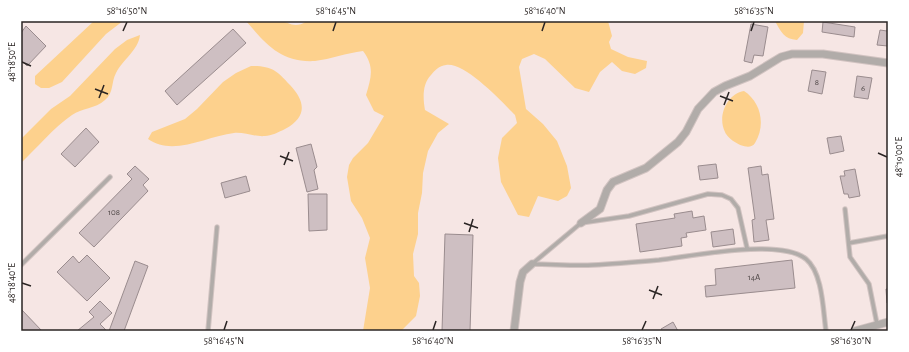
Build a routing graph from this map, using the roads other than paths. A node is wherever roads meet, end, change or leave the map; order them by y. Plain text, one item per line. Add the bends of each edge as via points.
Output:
1 (888, 63) edge
2 (110, 177) dead end
3 (845, 209) dead end
4 (581, 224) junction
5 (217, 227) dead end
6 (888, 236) edge
7 (849, 243) junction
8 (747, 248) junction
9 (532, 264) junction
10 (21, 265) edge
11 (888, 322) edge
12 (877, 324) junction
13 (208, 331) edge
14 (514, 331) edge
15 (826, 331) edge
16 (855, 331) edge

1 - 4 street via 804,53 781,57 750,76 725,86 714,92 698,110 678,142 646,168 613,182 600,209
2 - 10 lane
3 - 7 lane
4 - 8 lane via 629,216 708,194 722,194 731,199 738,208
4 - 9 lane
5 - 13 lane
6 - 7 lane
7 - 12 lane via 850,257 869,284
8 - 9 lane via 659,260 592,265
8 - 15 lane via 794,252 806,259 814,269 820,289
9 - 14 street via 523,272 520,282
11 - 12 street
12 - 16 street

